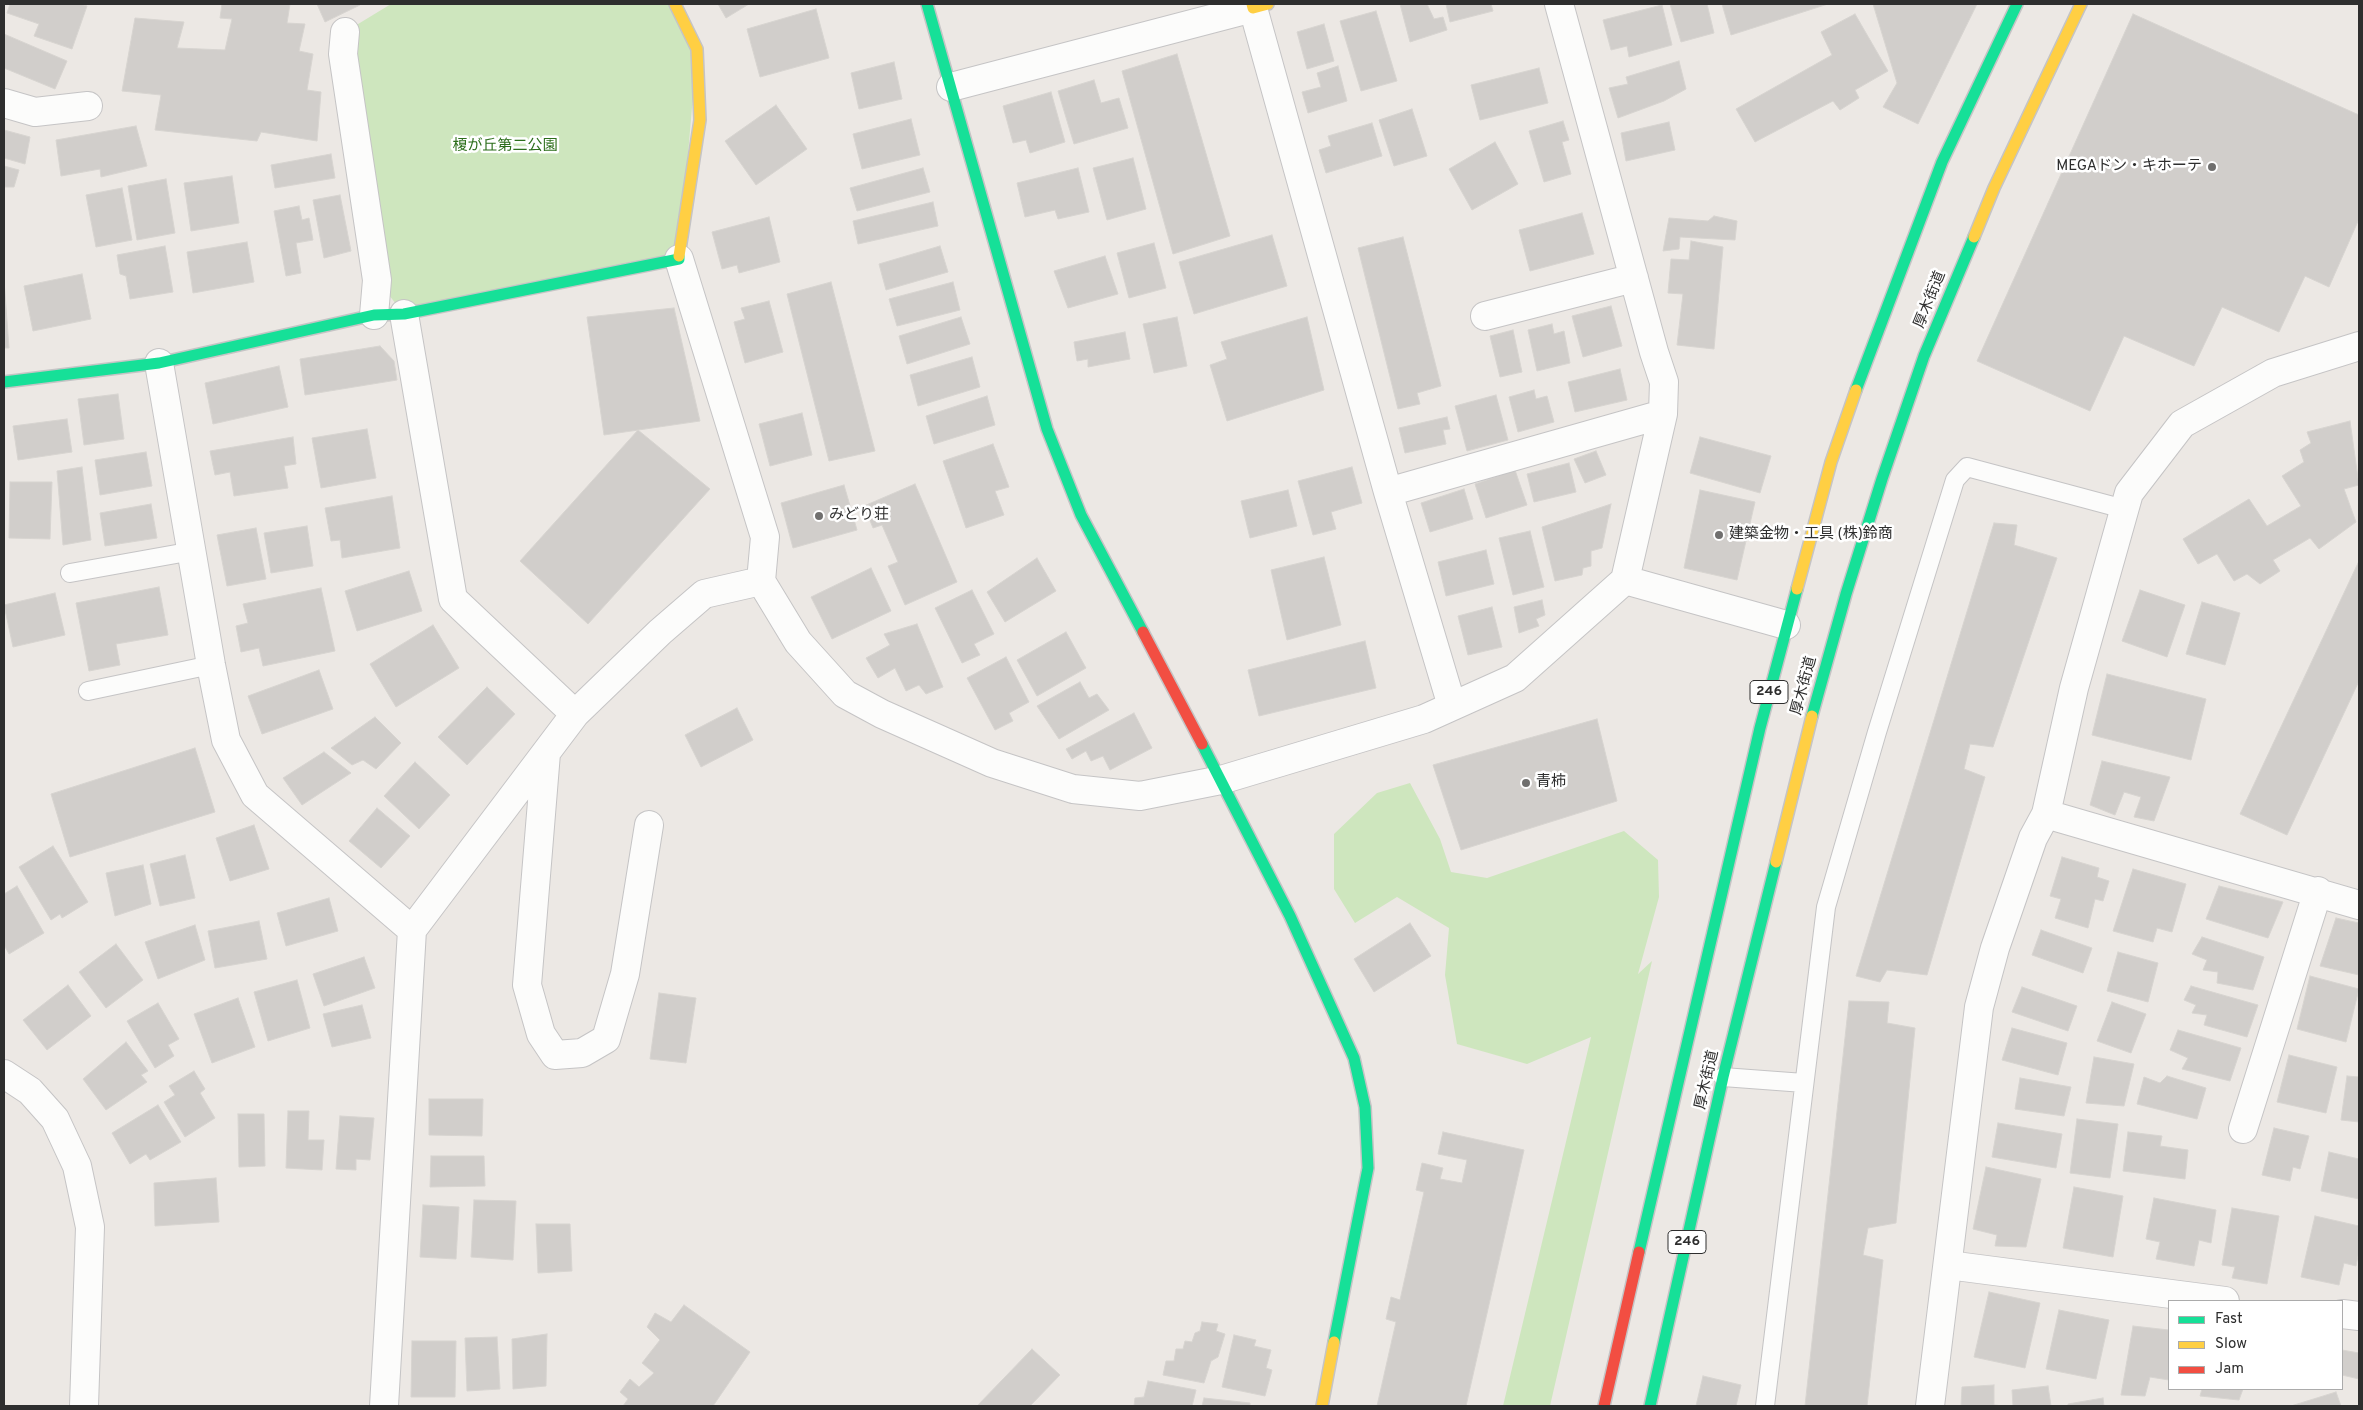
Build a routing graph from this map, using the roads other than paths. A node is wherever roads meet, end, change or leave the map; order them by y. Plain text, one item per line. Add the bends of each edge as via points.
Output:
1 (675, 4) edge
2 (927, 4) edge
3 (1558, 4) edge
4 (2017, 4) edge
5 (2081, 4) edge
6 (1258, 5) edge
7 (345, 32) dead end
8 (951, 87) junction
9 (4, 103) edge
10 (88, 106) dead end
11 (679, 259) junction
12 (1634, 278) junction
13 (404, 314) junction
14 (374, 315) junction
15 (1485, 316) dead end
16 (2359, 346) edge
17 (159, 363) junction
18 (4, 382) edge
19 (1663, 414) junction
20 (1388, 492) junction
21 (2124, 509) junction
22 (193, 551) junction
23 (70, 574) dead end
24 (761, 580) junction
25 (1624, 580) junction
26 (1786, 626) junction
27 (211, 665) junction
28 (88, 691) dead end
29 (1452, 706) junction
30 (575, 714) junction
31 (546, 754) junction
32 (1221, 780) junction
33 (2046, 814) junction
34 (649, 825) dead end
35 (2318, 891) junction
36 (2359, 905) edge
37 (412, 930) junction
38 (4, 1074) edge
39 (1723, 1078) junction
40 (1804, 1083) junction
41 (2243, 1130) dead end
42 (1948, 1265) junction
43 (2217, 1300) edge
44 (2343, 1314) edge
45 (2359, 1316) edge
46 (84, 1406) edge
47 (384, 1406) edge
48 (1322, 1406) edge
49 (1604, 1406) edge
50 (1650, 1406) edge
51 (1765, 1406) edge
52 (1930, 1406) edge

1 - 11 main road via 697,49 700,120
2 - 8 main road
3 - 12 street
4 - 26 main road, 厚木街道 / 246 via 1942,162 1875,335 1831,462
5 - 39 main road, 厚木街道 / 246 via 1990,197 1924,356 1882,479 1817,696
6 - 8 street
6 - 20 street
7 - 14 street via 343,54 377,280
8 - 32 main road via 1044,419 1057,455 1081,515
9 - 10 street via 35,112
11 - 13 main road
11 - 24 street via 766,537
12 - 15 street
12 - 19 street via 1664,382
13 - 14 main road
13 - 30 street via 453,599
14 - 17 main road
16 - 21 street via 2273,373 2182,424 2129,493
17 - 18 main road
17 - 22 street
19 - 20 street
19 - 25 street
20 - 29 street
21 - 33 street via 2074,688
21 - 40 lane via 1967,467 1955,480 1826,907
22 - 23 lane
22 - 27 street
24 - 30 street via 704,594
24 - 32 street via 798,642 845,694 992,763 1073,789 1140,796
25 - 26 street
25 - 29 street via 1515,678
26 - 49 main road, 厚木街道 / 246
27 - 28 lane
27 - 37 street via 226,740 255,795
29 - 32 street via 1424,719
30 - 31 street
31 - 34 street via 527,986 541,1034 555,1055 582,1053 606,1039 624,974
31 - 37 street
32 - 48 main road via 1290,916 1354,1058 1365,1107 1368,1168
33 - 35 street
33 - 42 street via 2033,838 1980,1007
35 - 36 street
35 - 41 street
37 - 47 street
38 - 46 street via 30,1091 54,1119 77,1166 90,1227
39 - 40 lane
39 - 50 main road, 厚木街道 / 246
40 - 51 lane
42 - 43 street
42 - 52 street
44 - 45 street

